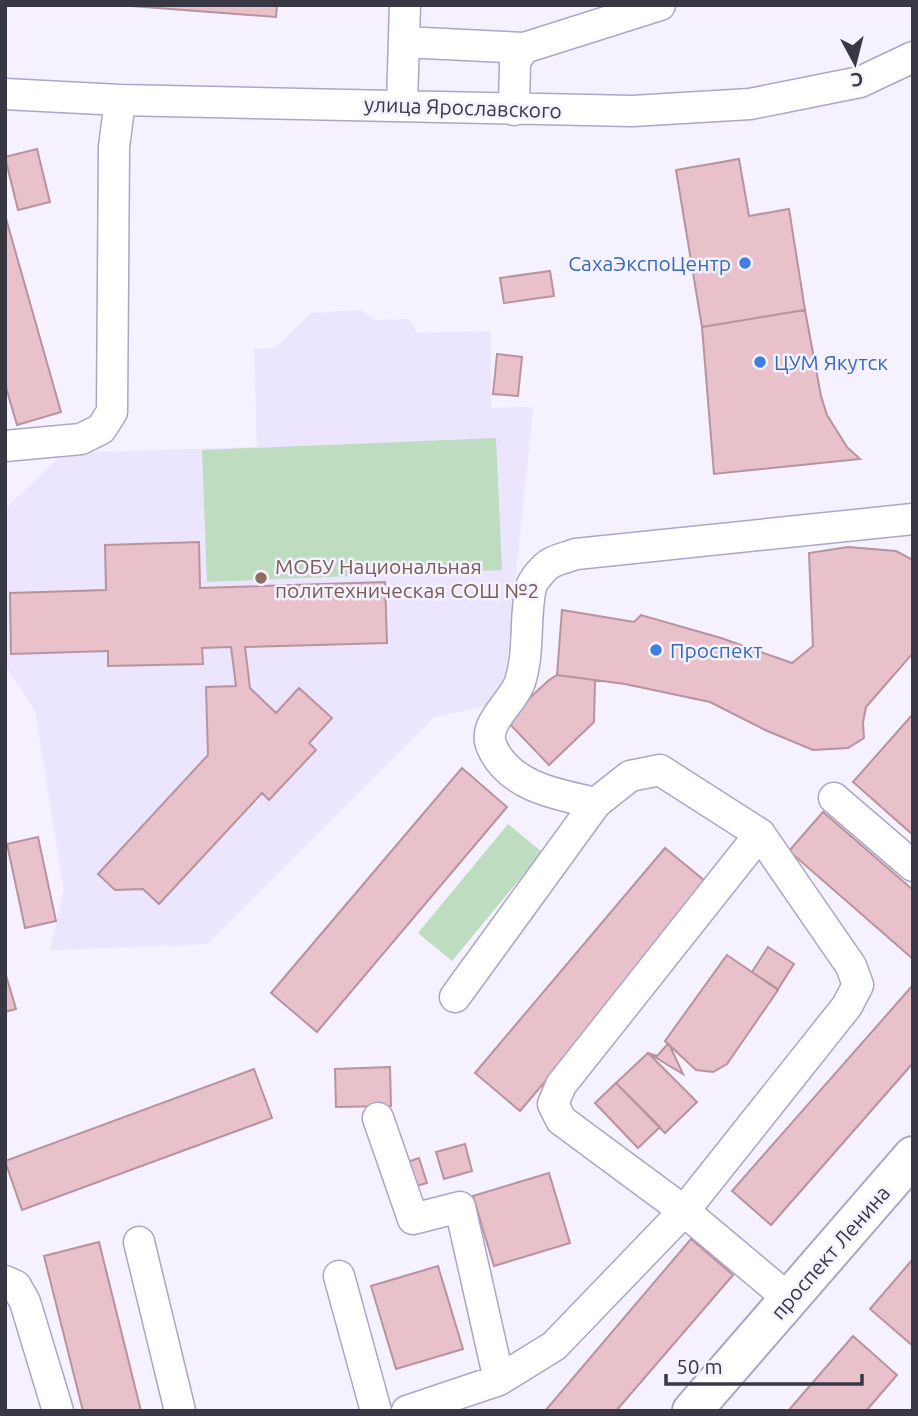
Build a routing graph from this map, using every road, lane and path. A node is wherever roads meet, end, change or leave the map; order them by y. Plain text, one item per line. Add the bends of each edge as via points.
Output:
1 (405, 5) edge
2 (660, 5) edge
3 (404, 42) junction
4 (524, 48) junction
5 (913, 57) edge
6 (5, 94) edge
7 (120, 100) junction
8 (402, 104) junction
9 (514, 110) junction
10 (5, 446) edge
11 (913, 519) edge
12 (834, 798) dead end
13 (596, 803) junction
14 (760, 834) junction
15 (913, 866) edge
16 (455, 997) dead end
17 (378, 1118) dead end
18 (913, 1156) edge
19 (684, 1211) junction
20 (139, 1242) dead end
21 (339, 1276) dead end
22 (5, 1281) edge
23 (789, 1299) junction
24 (499, 1380) junction
25 (58, 1411) edge
26 (180, 1411) edge
27 (376, 1411) edge
28 (407, 1411) edge
29 (692, 1411) edge

1 - 3 street
2 - 4 street
3 - 4 street
3 - 8 street
4 - 9 street via 514,61
5 - 9 street, улица Ярославского via 860,82 750,104 632,111
6 - 7 street, улица Ярославского
7 - 8 street, улица Ярославского
7 - 10 street via 114,147 112,412 101,429 81,439
8 - 9 street, улица Ярославского
11 - 13 street via 576,554 549,563 531,584 523,670 516,694 489,734 491,746 523,781
12 - 15 street
13 - 14 street via 630,776 660,770
13 - 16 street
14 - 19 street via 851,965 858,985 847,1006
14 - 19 street via 561,1085 553,1104 561,1120
17 - 24 street via 413,1219 460,1207
18 - 23 main road, проспект Ленина
19 - 23 street
19 - 24 street via 554,1346
20 - 26 street
21 - 27 street
22 - 25 street via 16,1286 25,1301
23 - 29 main road, проспект Ленина
24 - 28 street

